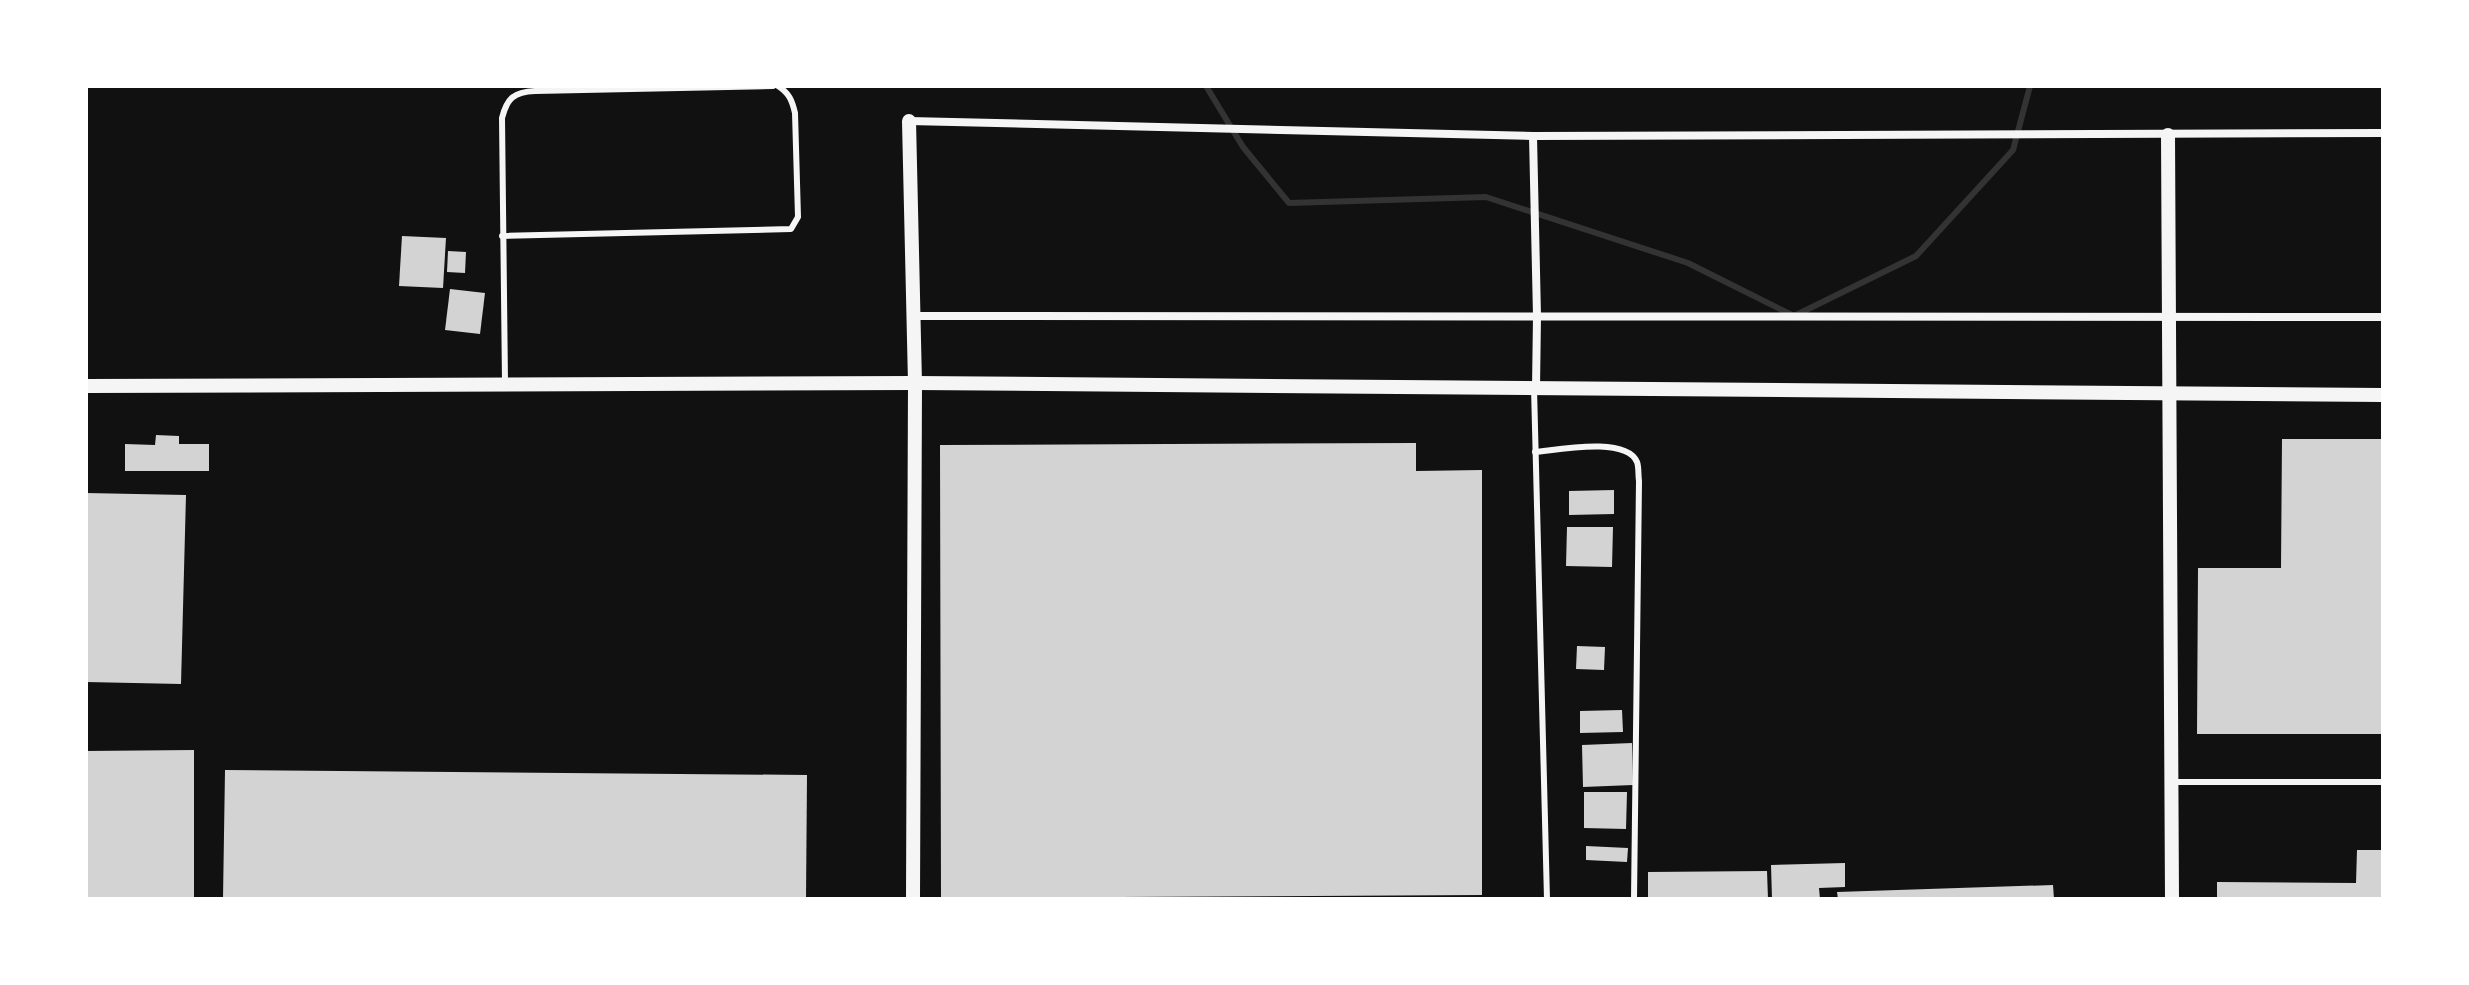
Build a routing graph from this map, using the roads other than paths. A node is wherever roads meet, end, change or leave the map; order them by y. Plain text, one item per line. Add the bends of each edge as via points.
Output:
1 (776, 86) edge
2 (909, 121) joint
3 (2383, 133) edge
4 (2168, 135) junction
5 (1533, 136) junction
6 (502, 236) junction
7 (912, 316) junction
8 (1537, 316) junction
9 (2169, 317) junction
10 (2383, 317) edge
11 (915, 383) junction
12 (505, 385) junction
13 (86, 386) edge
14 (1535, 388) junction
15 (2169, 393) junction
16 (2383, 395) edge
17 (1535, 452) junction
18 (2171, 782) junction
19 (2383, 782) edge
20 (913, 899) edge
21 (1547, 899) edge
22 (1634, 899) edge
23 (2172, 899) edge

1 - 6 lane via 522,91 511,96 502,118
1 - 6 lane via 787,91 795,113 798,217 791,229
2 - 5 street
2 - 7 street
3 - 4 street
4 - 5 street
4 - 9 street
5 - 8 street
6 - 12 lane
7 - 8 street
7 - 11 street
8 - 9 street
8 - 14 street
9 - 10 street
9 - 15 street
11 - 12 street
11 - 14 street
11 - 20 street
12 - 13 street
14 - 15 street
14 - 17 lane
15 - 16 street
15 - 18 street
17 - 21 lane
17 - 22 lane via 1618,448 1637,462
18 - 19 lane
18 - 23 street

